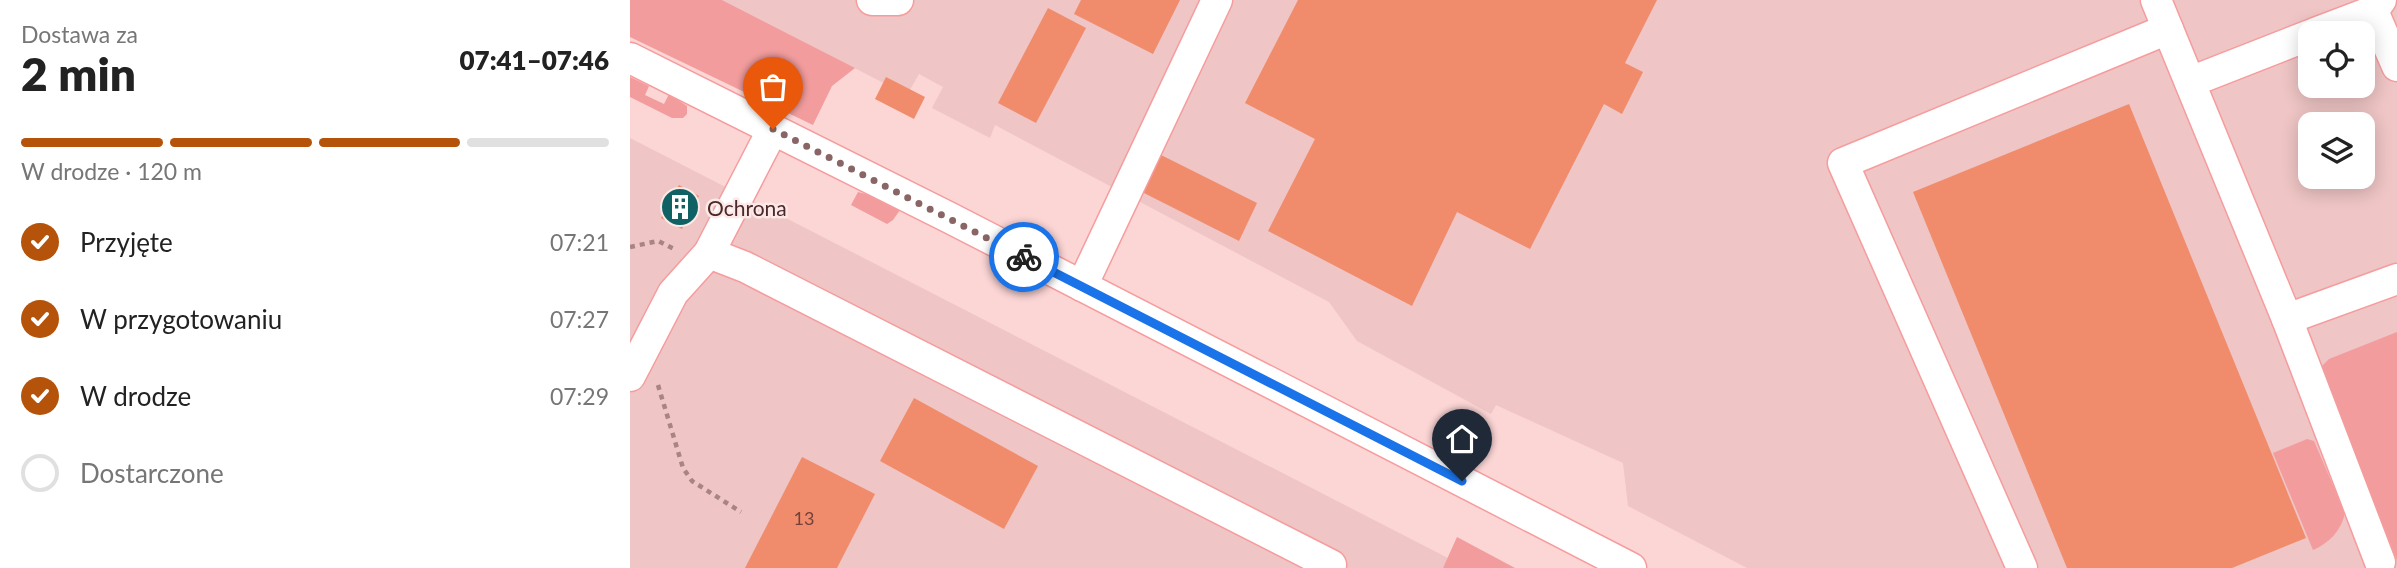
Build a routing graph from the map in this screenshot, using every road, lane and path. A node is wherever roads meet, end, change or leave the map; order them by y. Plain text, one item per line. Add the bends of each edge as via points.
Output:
1 (872, 0) edge
2 (898, 0) edge
3 (1217, 0) edge
4 (2156, 0) edge
5 (2377, 5) edge
6 (2342, 21) edge
7 (2168, 29) junction
8 (2298, 40) edge
9 (630, 58) edge
10 (2397, 66) edge
11 (2190, 82) junction
12 (773, 129) junction
13 (630, 247) edge
14 (674, 249) dead end
15 (709, 253) junction
16 (2397, 278) edge
17 (1082, 286) junction
18 (2287, 319) junction
19 (647, 344) junction
20 (630, 376) edge
21 (741, 512) dead end
22 (2376, 566) edge
23 (1329, 568) edge
24 (1631, 568) edge
25 (2022, 568) edge

1 - 2 street
3 - 17 street
4 - 7 street
5 - 6 street
5 - 10 street
7 - 11 street
7 - 25 street via 1843,163
8 - 11 street
9 - 12 street
11 - 18 street
12 - 15 street
12 - 17 street
13 - 14 path via 658,241
15 - 19 street via 673,293
15 - 23 street via 758,273 1318,558 1331,565
16 - 18 street
17 - 24 street
18 - 22 street
19 - 20 street
19 - 21 path via 683,468 692,481

